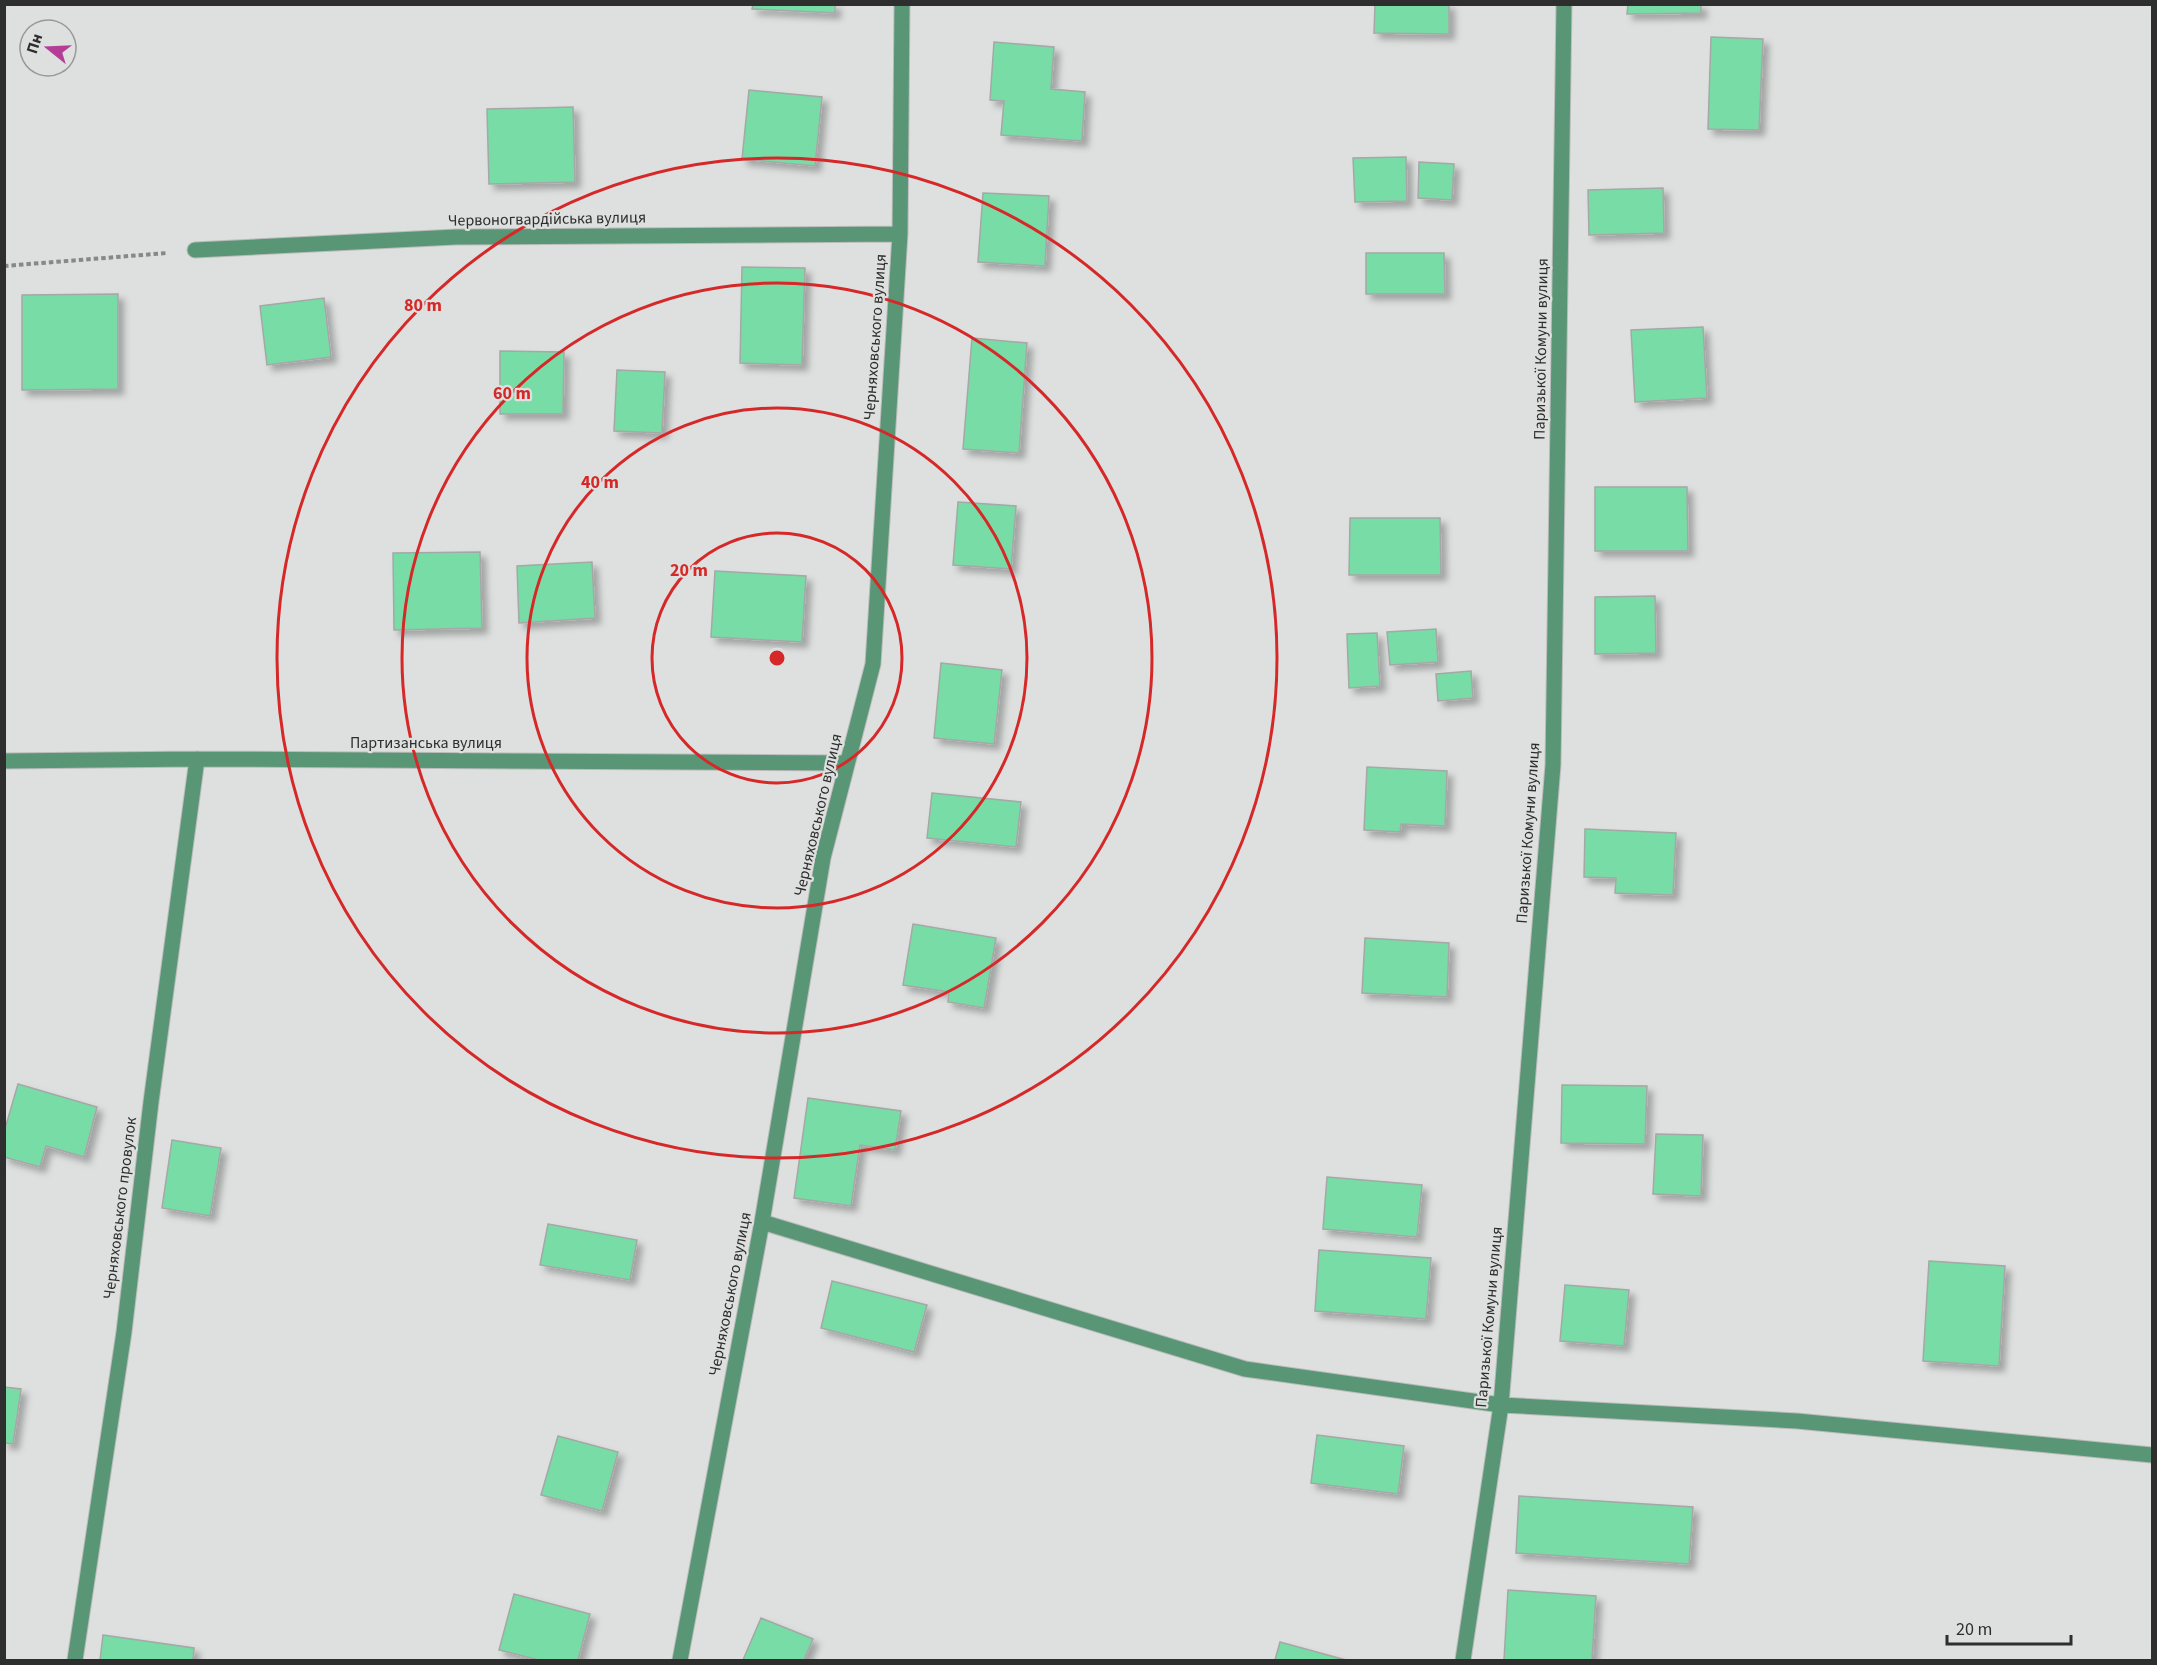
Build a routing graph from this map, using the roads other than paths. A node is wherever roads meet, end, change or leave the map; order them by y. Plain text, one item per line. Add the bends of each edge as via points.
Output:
1 (902, 4) edge
2 (1564, 4) edge
3 (900, 234) junction
4 (195, 250) road end
5 (197, 759) junction
6 (4, 760) edge
7 (847, 763) junction
8 (762, 1222) junction
9 (1501, 1405) junction
10 (2152, 1455) edge
11 (75, 1660) edge
12 (680, 1660) edge
13 (1463, 1660) edge

1 - 3 street, Черняховського вулиця
2 - 9 street, Паризької Комуни вулиця via 1553,765
3 - 4 street, Червоногвардійська вулиця via 456,237
3 - 7 street, Черняховського вулиця via 873,664
5 - 6 street, Партизанська вулиця
5 - 7 street, Партизанська вулиця
5 - 11 street, Черняховського провулок via 124,1332
7 - 8 street, Черняховського вулиця via 823,858
8 - 9 street via 1245,1369
8 - 12 street, Черняховського вулиця
9 - 10 street via 1797,1421
9 - 13 street, Паризької Комуни вулиця

